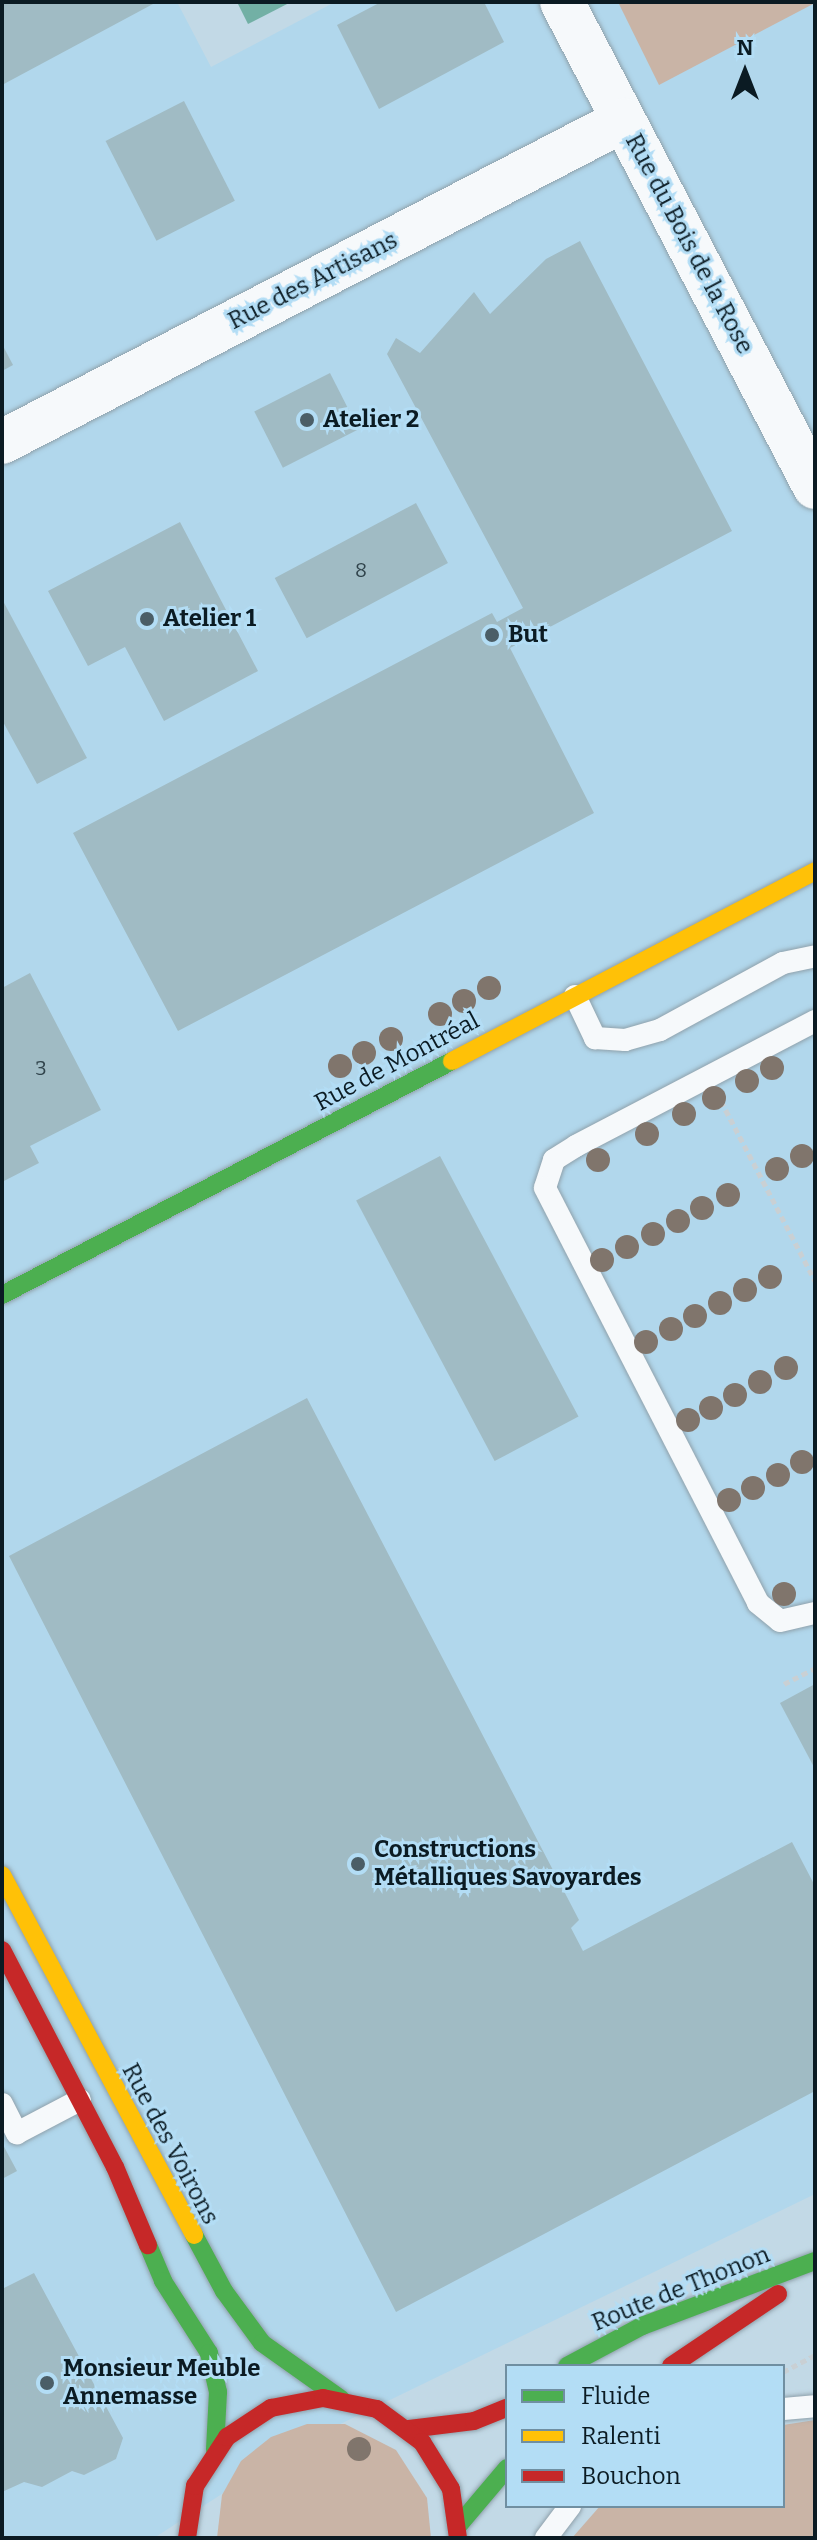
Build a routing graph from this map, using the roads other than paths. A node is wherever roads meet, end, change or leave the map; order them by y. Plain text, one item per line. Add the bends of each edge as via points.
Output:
1 (562, 2) edge
2 (624, 120) junction
3 (2, 442) edge
4 (815, 487) edge
5 (815, 871) edge
6 (815, 956) edge
7 (575, 996) junction
8 (815, 1021) edge
9 (2, 1295) edge
10 (815, 1613) edge
11 (2, 1875) edge
12 (2, 1950) edge
13 (80, 2100) junction
14 (2, 2104) edge
15 (815, 2261) edge
16 (815, 2269) edge
17 (571, 2364) edge
18 (674, 2364) edge
19 (341, 2399) junction
20 (815, 2406) edge
21 (505, 2409) edge
22 (785, 2409) edge
23 (409, 2429) junction
24 (215, 2450) junction
25 (505, 2471) edge
26 (568, 2508) edge
27 (458, 2532) edge
28 (184, 2534) edge
29 (546, 2538) edge

1 - 2 street, Rue du Bois de la Rose
2 - 3 street, Rue des Artisans
2 - 4 street, Rue du Bois de la Rose
5 - 7 street, Rue de Montréal
6 - 7 lane via 783,963 660,1030 625,1040 595,1038
7 - 9 street, Rue de Montréal
8 - 10 lane via 566,1152 548,1170 545,1188 758,1603 780,1621
11 - 19 street, Rue des Voirons via 224,2291 262,2343
12 - 13 street
13 - 14 lane via 17,2133
13 - 24 street via 163,2281 209,2353 218,2392
15 - 17 street, Route de Thonon via 642,2326
16 - 18 street, Route de Thonon
19 - 23 street via 377,2409
19 - 24 street via 306,2399 271,2408 240,2426
20 - 22 lane
21 - 23 street via 474,2421
23 - 27 street via 444,2472
24 - 28 street via 195,2486
25 - 27 street
26 - 29 lane

